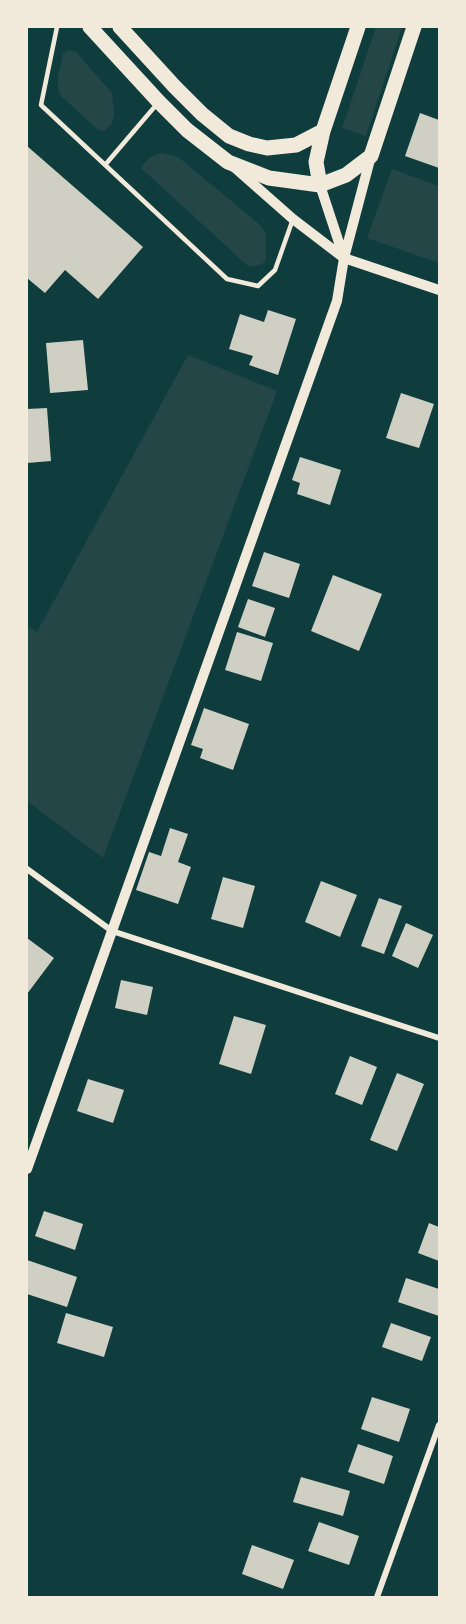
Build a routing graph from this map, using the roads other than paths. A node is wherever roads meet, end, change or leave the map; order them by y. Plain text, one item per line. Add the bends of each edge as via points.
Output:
1 (57, 27) edge
2 (90, 27) edge
3 (120, 27) edge
4 (358, 27) edge
5 (414, 27) edge
6 (159, 102) junction
7 (323, 130) junction
8 (371, 156) junction
9 (228, 162) junction
10 (105, 165) junction
11 (321, 185) junction
12 (293, 219) junction
13 (344, 258) junction
14 (439, 290) edge
15 (27, 869) edge
16 (112, 931) junction
17 (439, 1038) edge
18 (27, 1169) edge
19 (439, 1425) edge
20 (377, 1597) edge

1 - 10 lane via 41,105
2 - 6 main road
3 - 7 main road via 202,114 230,136 267,148 296,145
4 - 7 main road
5 - 8 main road
6 - 9 main road
6 - 10 lane
7 - 11 main road via 316,162
8 - 11 main road via 346,175
8 - 13 street
9 - 11 main road via 269,178
9 - 12 street
10 - 12 lane via 227,279 258,286 275,270
11 - 13 street
12 - 13 street
13 - 14 street
13 - 16 street via 337,301
15 - 16 street
16 - 17 street
16 - 18 street
19 - 20 street

